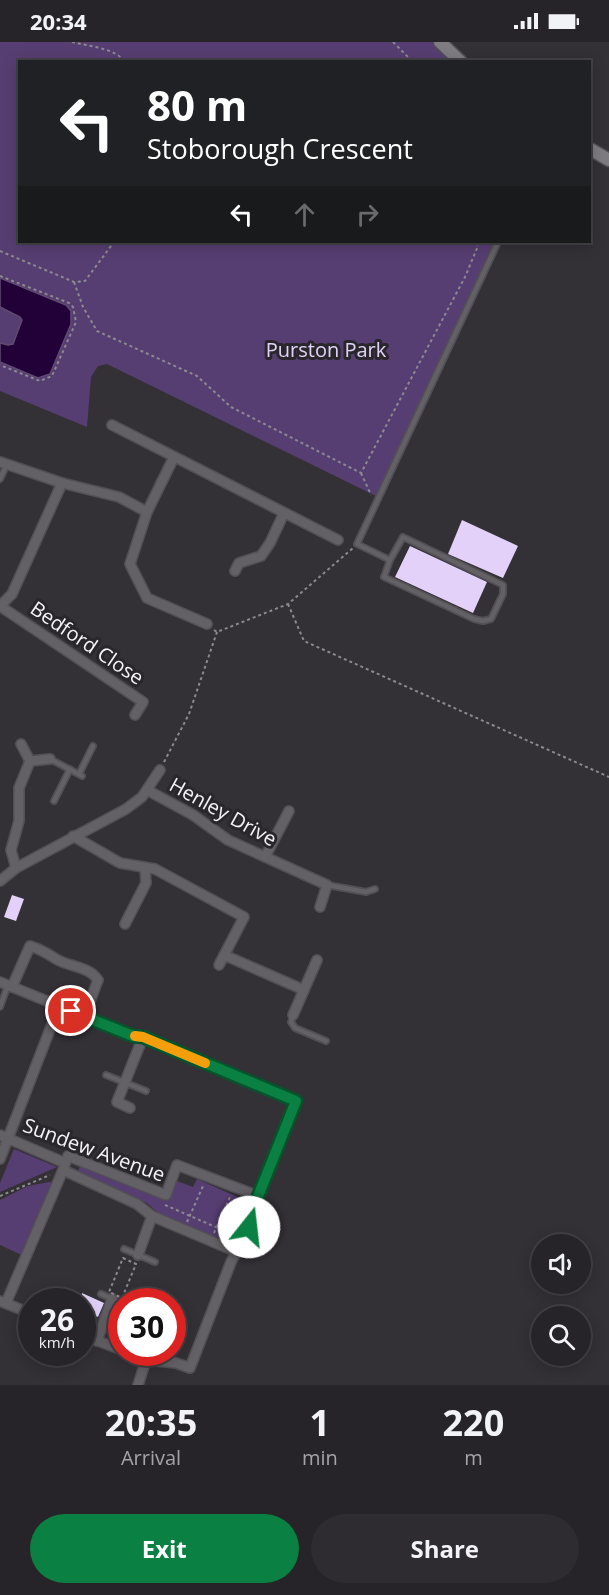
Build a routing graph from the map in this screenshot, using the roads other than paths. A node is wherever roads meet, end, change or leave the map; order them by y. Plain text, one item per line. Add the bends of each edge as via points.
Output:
1 (440, 42) edge
2 (459, 60) edge
3 (591, 150) edge
4 (609, 160) edge
5 (498, 243) edge
6 (112, 425) dead end
7 (174, 457) junction
8 (4, 463) edge
9 (0, 479) edge
10 (62, 483) junction
11 (147, 512) junction
12 (284, 513) junction
13 (338, 540) dead end
14 (390, 560) junction
15 (235, 571) dead end
16 (0, 606) edge
17 (207, 624) road end
18 (135, 715) dead end
19 (21, 744) dead end
20 (93, 747) dead end
21 (50, 759) joint
22 (30, 761) junction
23 (70, 769) junction
24 (160, 770) road end
25 (147, 790) junction
26 (54, 801) dead end
27 (289, 811) dead end
28 (73, 836) junction
29 (265, 857) junction
30 (16, 868) junction
31 (145, 868) junction
32 (0, 881) edge
33 (327, 885) junction
34 (375, 890) dead end
35 (320, 908) dead end
36 (125, 924) dead end
37 (224, 956) junction
38 (317, 960) dead end
39 (219, 966) dead end
40 (7, 984) edge
41 (304, 990) junction
42 (0, 1006) edge
43 (59, 1006) junction
44 (292, 1016) joint
45 (84, 1017) junction
46 (143, 1037) junction
47 (326, 1041) dead end
48 (106, 1075) dead end
49 (125, 1082) junction
50 (146, 1091) dead end
51 (130, 1108) dead end
52 (4, 1137) edge
53 (0, 1159) edge
54 (64, 1166) junction
55 (258, 1196) junction
56 (152, 1216) junction
57 (124, 1250) dead end
58 (237, 1252) junction
59 (138, 1255) junction
60 (155, 1262) dead end
61 (101, 1294) dead end
62 (108, 1296) edge
63 (3, 1302) edge
64 (18, 1308) edge
65 (108, 1313) edge
66 (97, 1341) joint
67 (108, 1345) edge
68 (144, 1366) edge
69 (184, 1366) edge
70 (138, 1385) edge

1 - 2 main road
3 - 4 main road
5 - 14 lane via 357,544
6 - 7 street
7 - 11 street
7 - 12 street
8 - 9 lane
8 - 10 street
10 - 11 street via 119,497
10 - 16 street via 12,594
11 - 17 street via 130,564 147,598
12 - 13 street
12 - 15 street via 261,556 239,563
14 - 14 lane via 384,577 474,619 491,619 503,594 503,585 404,537
16 - 18 street, Bedford Close via 142,702
19 - 22 street
20 - 23 lane via 80,775
21 - 22 street
21 - 23 lane
22 - 30 street via 19,788 19,821 11,850
23 - 26 lane
24 - 25 street, Henley Drive
25 - 28 street, Henley Drive via 126,809
25 - 29 street, Henley Drive via 228,840
27 - 29 street
28 - 30 street, Henley Drive
28 - 31 street via 120,863
29 - 33 street, Henley Drive
30 - 32 street, Henley Drive
31 - 36 street via 146,883
31 - 37 street via 155,869 244,917
33 - 34 lane
33 - 35 street
37 - 39 street
37 - 41 street
38 - 41 street
40 - 42 lane
40 - 43 street
40 - 45 street via 30,946 50,953 55,959 94,974 98,980
41 - 44 street
43 - 45 street
43 - 52 street
44 - 47 lane via 295,1028
45 - 46 street
46 - 49 street
46 - 55 street via 296,1101
48 - 49 lane
49 - 50 lane
49 - 51 street via 117,1102
52 - 53 street
52 - 54 street, Sundew Avenue
54 - 55 street, Sundew Avenue via 68,1156 166,1195 177,1165
54 - 56 street
54 - 63 street
55 - 58 street
56 - 58 street
56 - 59 street
57 - 59 lane
58 - 69 street via 190,1368
59 - 60 lane
61 - 62 lane
63 - 64 street
65 - 66 street
66 - 67 street
68 - 70 street

